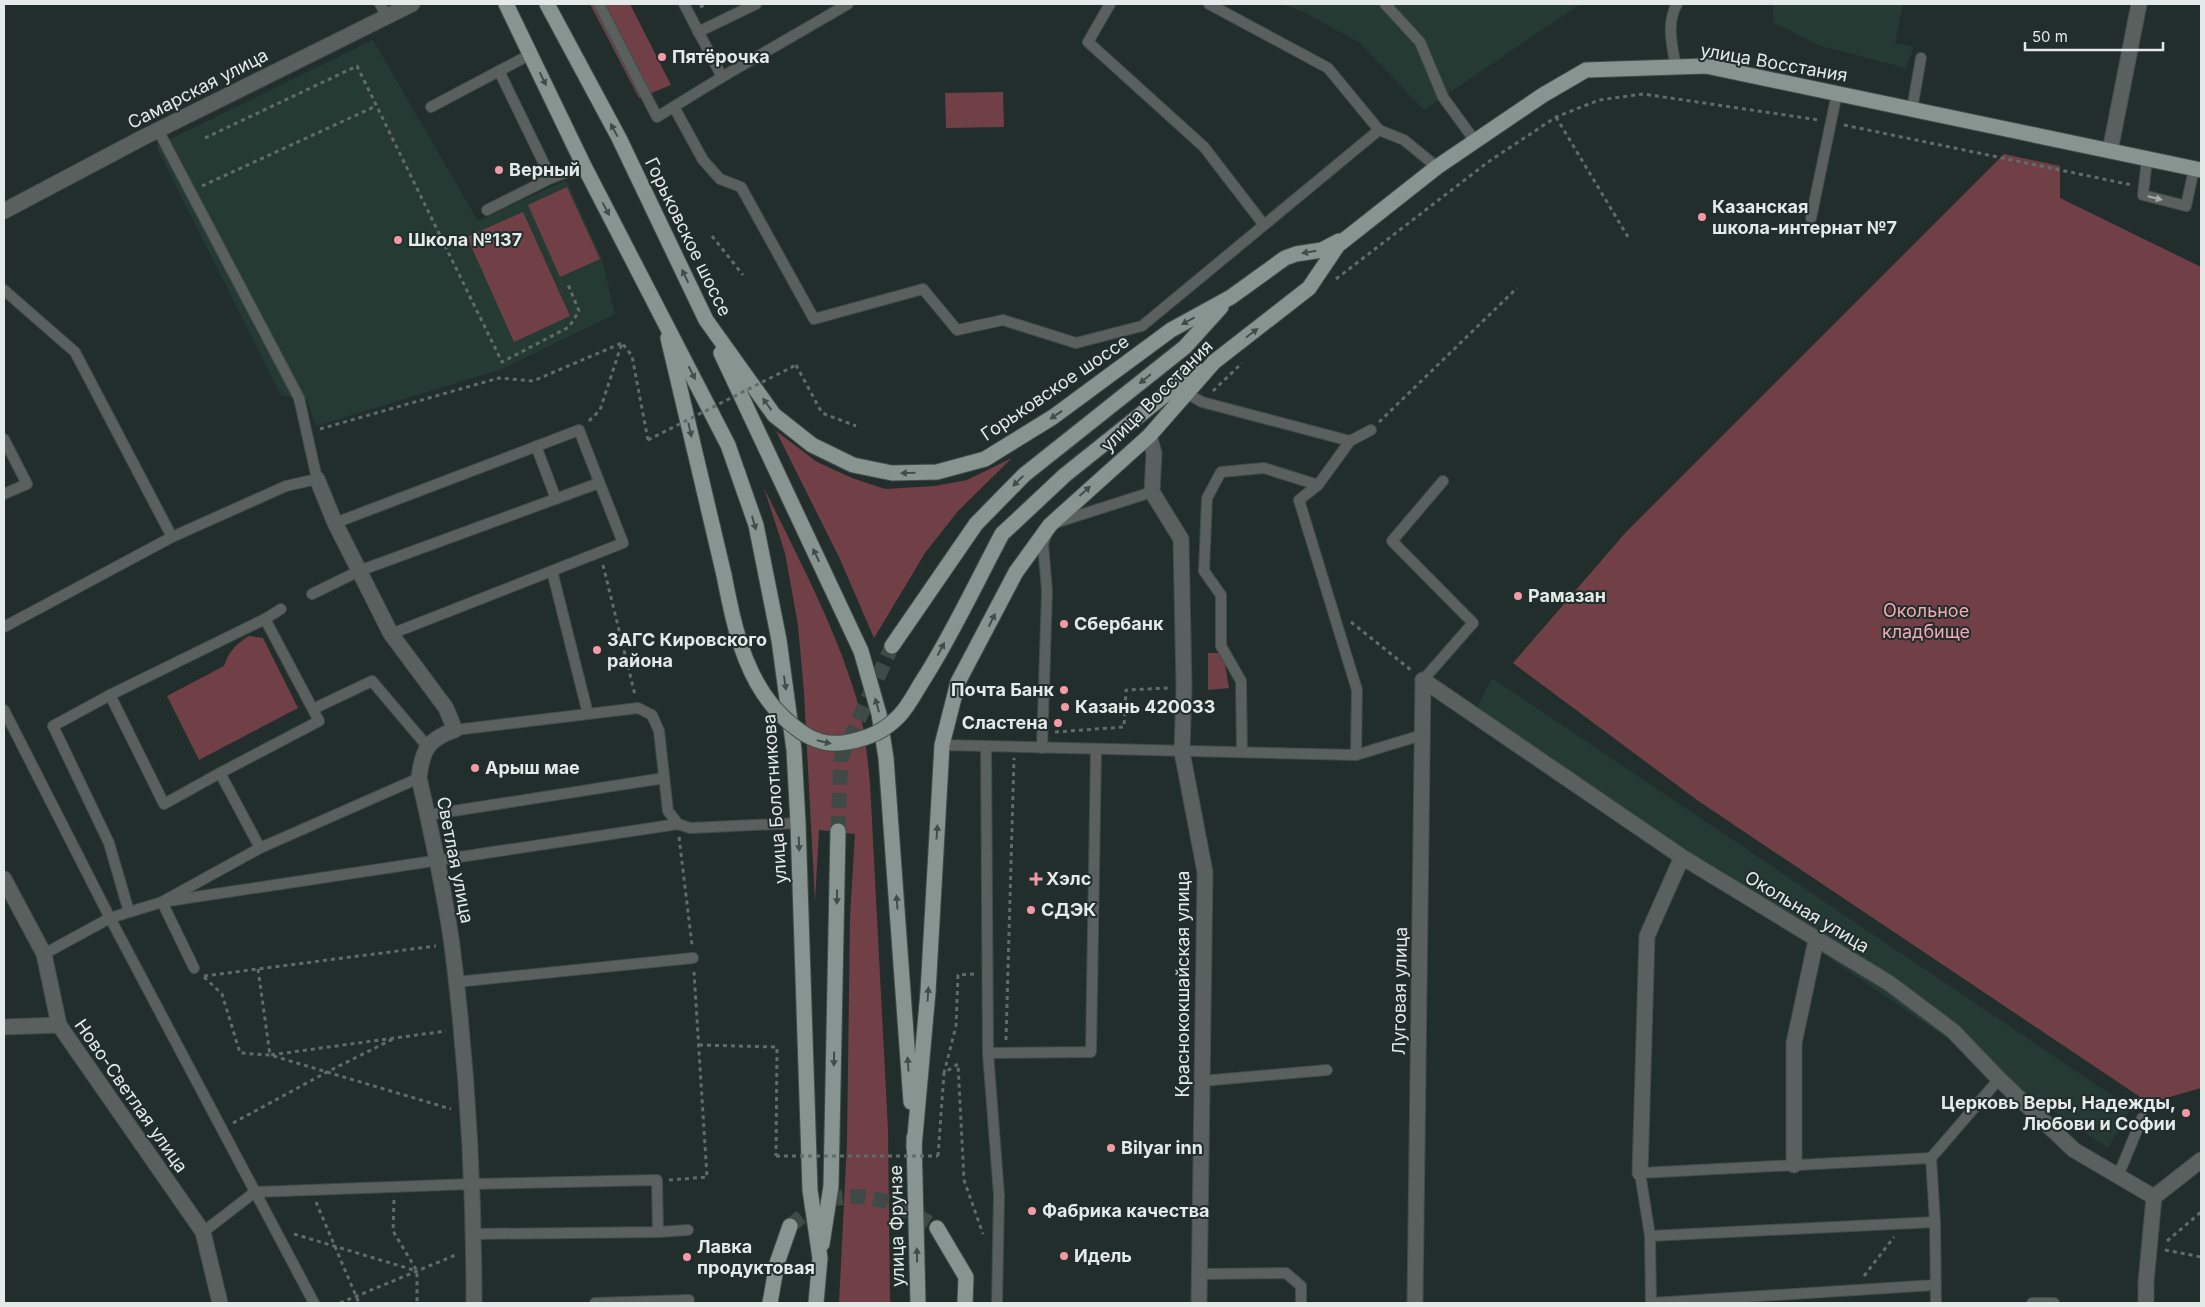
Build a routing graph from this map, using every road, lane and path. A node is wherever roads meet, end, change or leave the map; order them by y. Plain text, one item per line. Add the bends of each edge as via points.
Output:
1 (412, 4) edge
2 (506, 4) edge
3 (547, 4) edge
4 (599, 4) edge
5 (684, 4) edge
6 (756, 4) edge
7 (848, 4) edge
8 (1110, 4) edge
9 (1209, 4) edge
10 (1385, 4) edge
11 (1677, 4) edge
12 (2139, 4) edge
13 (383, 10) edge
14 (698, 32) junction
15 (531, 54) junction
16 (1921, 58) dead end
17 (1676, 67) junction
18 (499, 72) junction
19 (722, 77) junction
20 (1837, 93) junction
21 (376, 106) junction
22 (432, 107) dead end
23 (674, 107) junction
24 (1912, 109) junction
25 (1556, 117) junction
26 (1831, 122) junction
27 (158, 130) junction
28 (1379, 130) junction
29 (205, 138) dead end
30 (1475, 141) junction
31 (2110, 151) junction
32 (2148, 159) junction
33 (584, 166) junction
34 (1437, 167) junction
35 (2198, 170) edge
36 (550, 178) junction
37 (2144, 188) junction
38 (190, 192) junction
39 (486, 210) dead end
40 (4, 211) edge
41 (1811, 218) dead end
42 (1264, 225) junction
43 (1353, 232) junction
44 (712, 236) dead end
45 (1628, 237) dead end
46 (744, 275) dead end
47 (567, 282) dead end
48 (1331, 284) dead end
49 (1517, 288) dead end
50 (4, 290) edge
51 (1231, 297) junction
52 (662, 314) junction
53 (706, 320) junction
54 (622, 343) junction
55 (1244, 361) dead end
56 (1214, 362) junction
57 (1186, 393) junction
58 (1202, 402) junction
59 (856, 426) dead end
60 (579, 430) junction
61 (1371, 430) joint
62 (308, 432) junction
63 (1149, 436) junction
64 (4, 438) edge
65 (1350, 441) junction
66 (536, 446) junction
67 (317, 479) junction
68 (1443, 481) dead end
69 (599, 483) junction
70 (1318, 485) junction
71 (1152, 492) junction
72 (4, 494) edge
73 (556, 499) junction
74 (334, 523) junction
75 (1050, 524) junction
76 (172, 537) junction
77 (600, 552) junction
78 (359, 571) junction
79 (552, 571) junction
80 (312, 594) dead end
81 (1331, 606) junction
82 (281, 610) dead end
83 (265, 619) junction
84 (4, 627) edge
85 (391, 634) junction
86 (892, 646) tunnel mouth
87 (1423, 680) junction
88 (1184, 687) junction
89 (110, 696) junction
90 (638, 708) junction
91 (313, 709) junction
92 (4, 710) edge
93 (588, 714) junction
94 (455, 730) junction
95 (1042, 733) junction
96 (1422, 735) junction
97 (942, 745) junction
98 (427, 746) junction
99 (986, 747) junction
100 (1014, 747) junction
101 (1042, 748) junction
102 (1096, 750) junction
103 (1182, 752) junction
104 (1242, 752) junction
105 (1356, 756) junction
106 (220, 773) junction
107 (420, 778) junction
108 (664, 778) junction
109 (428, 815) junction
110 (798, 823) junction
111 (678, 824) junction
112 (838, 831) tunnel mouth
113 (260, 848) junction
114 (1682, 858) junction
115 (438, 859) junction
116 (4, 879) edge
117 (162, 902) junction
118 (129, 912) junction
119 (110, 918) junction
120 (1816, 940) junction
121 (452, 944) junction
122 (44, 954) junction
123 (693, 958) junction
124 (194, 968) joint
125 (258, 969) junction
126 (982, 974) dead end
127 (203, 976) junction
128 (456, 982) junction
129 (59, 1025) junction
130 (4, 1028) edge
131 (460, 1029) junction
132 (396, 1038) junction
133 (699, 1045) junction
134 (988, 1053) junction
135 (1006, 1053) junction
136 (270, 1055) junction
137 (1327, 1070) dead end
138 (327, 1072) junction
139 (944, 1074) junction
140 (1999, 1079) junction
141 (1202, 1081) junction
142 (467, 1113) junction
143 (2142, 1118) dead end
144 (222, 1130) junction
145 (914, 1147) junction
146 (1931, 1158) junction
147 (2201, 1160) edge
148 (1794, 1165) junction
149 (1640, 1173) junction
150 (2118, 1176) junction
151 (657, 1180) junction
152 (472, 1184) junction
153 (394, 1187) junction
154 (311, 1190) junction
155 (255, 1192) junction
156 (2154, 1197) junction
157 (2201, 1212) edge
158 (1935, 1222) junction
159 (1905, 1223) junction
160 (790, 1226) tunnel mouth
161 (274, 1228) junction
162 (937, 1228) tunnel mouth
163 (688, 1230) dead end
164 (203, 1232) junction
165 (658, 1232) junction
166 (984, 1235) dead end
167 (1650, 1236) junction
168 (474, 1241) junction
169 (335, 1247) junction
170 (2165, 1250) junction
171 (2201, 1257) edge
172 (820, 1258) junction
173 (2165, 1259) dead end
174 (417, 1271) junction
175 (1198, 1274) junction
176 (1936, 1285) junction
177 (1853, 1290) junction
178 (356, 1297) junction
179 (689, 1300) dead end
180 (220, 1303) edge
181 (314, 1303) edge
182 (340, 1303) edge
183 (359, 1303) edge
184 (418, 1303) edge
185 (474, 1303) edge
186 (595, 1303) edge
187 (770, 1303) edge
188 (816, 1303) edge
189 (918, 1303) edge
190 (965, 1303) edge
191 (997, 1303) edge
192 (1199, 1303) edge
193 (1301, 1303) edge
194 (1415, 1303) edge
195 (1651, 1303) edge
196 (1936, 1303) edge
197 (2032, 1303) edge
198 (2054, 1303) edge
199 (2146, 1303) edge

1 - 13 street, Самарская улица
2 - 15 main road
53 -> 3 main road, Горьковское шоссе via 619,138
4 - 23 lane via 658,118
5 - 14 lane
6 - 14 lane
7 - 19 lane
8 - 42 lane via 1088,42 1204,148
9 - 28 lane via 1328,68
10 - 30 lane via 1420,42 1443,97
11 - 17 lane via 1672,13 1671,37
12 - 31 street
13 - 27 street, Самарская улица
14 - 19 lane
15 - 18 lane
15 -> 33 main road
16 - 24 lane
17 - 20 main road, улица Восстания via 1706,66
17 - 30 main road, улица Восстания via 1586,70 1542,95
18 - 22 lane
18 - 36 lane
19 - 23 lane
20 - 24 main road, улица Восстания
20 - 26 lane
21 - 29 path via 357,66
21 - 38 path
21 - 47 path via 502,362 569,327 576,319 579,311
23 - 42 lane via 703,160 720,179 741,187 814,318 923,288 957,330 1003,320 1076,343 1142,326
24 - 31 main road, улица Восстания
25 - 26 path via 1599,100 1643,94
25 - 45 path
25 - 48 path via 1488,162
26 - 37 path
26 - 41 lane
27 - 38 lane
27 - 40 street, Самарская улица
28 - 34 lane via 1404,140
28 - 42 lane
30 - 34 main road, улица Восстания
31 - 32 main road, улица Восстания
32 - 35 main road, улица Восстания
32 - 37 lane
33 - 36 lane
33 -> 52 main road
34 - 43 main road, улица Восстания
37 -> 35 lane via 2143,195 2186,206
36 - 39 lane
38 - 62 lane via 299,398
43 -> 51 main road, улица Восстания via 1322,250 1285,258
56 -> 43 main road, улица Восстания via 1309,288 1333,251
44 - 46 path
49 - 61 path
50 - 76 lane via 74,352
51 -> 53 main road, Горьковское шоссе via 1171,330 1053,417 985,459 937,472 892,473 853,465 812,445 774,415
51 -> 86 main road via 1185,347 1024,475 976,524
52 -> 56 main road, bridge via 744,656 761,692 782,718 809,739 836,745 868,738 901,714 936,658 1002,534 1065,474 1186,379
52 -> 110 main road, улица Болотникова via 728,445 756,526 779,640 794,750
145 -> 53 main road via 886,758 879,714 861,650
54 - 59 path, bridge via 632,356 648,440 796,365 822,414
54 - 60 path via 600,410
54 - 62 path via 532,380 499,378
55 - 58 path
56 - 57 main road, улица Восстания
57 - 58 lane
57 - 63 main road, улица Восстания
58 - 65 lane
60 - 66 lane
60 - 69 lane
61 - 65 lane
62 - 67 lane
63 - 71 street via 1154,453
75 -> 63 main road, улица Восстания
64 - 72 lane via 27,484
65 - 70 lane
66 - 73 lane
66 - 74 lane
67 - 74 street
67 - 76 lane via 286,486
68 - 87 lane via 1392,540 1473,623
69 - 73 lane
69 - 77 lane via 623,543
70 - 81 lane via 1299,500
70 - 104 lane via 1264,468 1230,471 1222,472 1206,498 1204,571 1222,595 1222,646 1241,680
71 - 75 lane
71 - 88 street, Краснококшайская улица via 1181,539
73 - 78 lane
74 - 78 street
75 - 95 lane via 1044,544 1047,591
97 -> 75 main road, улица Восстания via 958,682 1016,572
76 - 84 lane
77 - 79 lane
77 - 90 path
78 - 80 lane
78 - 85 street
79 - 85 lane
79 - 93 lane
81 - 87 path
81 - 105 lane via 1357,690
82 - 83 lane
83 - 89 lane
83 - 91 lane
85 - 94 street via 446,708
87 - 96 street, Луговая улица
87 - 114 street, Окольная улица
88 - 95 path via 1126,690 1124,728
88 - 103 street, Краснококшайская улица
89 - 106 lane via 164,804
89 - 118 lane via 53,726 109,843
90 - 93 lane
90 - 108 lane via 652,715 659,731
91 - 98 lane via 372,680
91 - 106 lane via 319,721
92 - 119 lane
93 - 94 lane
94 - 98 street via 439,736
95 - 101 lane
96 - 105 lane
96 - 194 street, Луговая улица
97 - 99 lane
145 -> 97 main road, улица Восстания via 928,992
98 - 107 street, Светлая улица
99 - 100 lane
99 - 134 lane
100 - 101 lane
100 - 135 path
101 - 102 lane
102 - 103 lane
102 - 135 lane via 1091,1052
103 - 104 lane
103 - 141 street, Краснококшайская улица via 1205,872
104 - 105 lane
106 - 113 lane
107 - 109 street, Светлая улица
107 - 113 lane
108 - 109 lane
108 - 111 lane via 668,811
109 - 115 street, Светлая улица
110 - 111 lane via 690,828
110 -> 172 main road, улица Болотникова via 810,1190
111 - 115 lane
111 - 123 path
112 -> 172 main road via 831,1186
113 - 117 lane
114 - 120 street, Окольная улица
114 - 149 street via 1646,936
115 - 117 lane
115 - 121 street, Светлая улица
116 - 122 street, Ново-Светлая улица
117 - 118 lane
117 - 124 lane
118 - 119 lane
119 - 122 lane
119 - 144 lane
120 - 140 street, Окольная улица via 1889,983 1945,1025
120 - 148 street via 1794,1043
121 - 125 path
121 - 128 street, Светлая улица
122 - 129 street, Ново-Светлая улица
123 - 128 lane
123 - 133 path
124 - 127 path
125 - 127 path
125 - 136 path
126 - 139 path via 958,975 956,1026
127 - 136 path via 222,994 240,1053
128 - 131 street, Светлая улица
129 - 130 street
129 - 164 street, Ново-Светлая улица
131 - 132 path
131 - 142 street, Светлая улица
132 - 136 path
132 - 138 path
133 - 139 path, bridge via 777,1047 776,1156 938,1156
133 - 151 path via 707,1177
134 - 135 lane
134 - 191 lane via 999,1195
136 - 138 path
137 - 141 lane
138 - 142 path
138 - 144 path
139 - 166 path via 958,1064 964,1180
140 - 146 lane
140 - 150 street, Окольная улица via 2074,1150
141 - 175 street, Краснококшайская улица
142 - 152 street, Светлая улица
143 - 150 lane
144 - 155 lane
189 -> 145 main road, улица Фрунзе
146 - 148 lane
146 - 158 lane
147 - 156 street
148 - 149 lane
149 - 167 lane
150 - 156 street, Окольная улица
151 - 152 lane
151 - 165 lane
152 - 153 lane
152 - 168 street, Светлая улица
153 - 154 lane
153 - 174 path via 393,1231
154 - 155 lane
154 - 169 path
155 - 161 lane
155 - 164 lane
156 - 199 street
157 - 170 path via 2166,1242
158 - 159 lane
158 - 176 lane
159 - 167 lane
159 - 177 path
160 - 187 main road via 777,1263
161 - 169 path
161 - 181 lane
162 - 190 main road via 966,1277
163 - 165 lane
164 - 180 street, Ново-Светлая улица
165 - 168 lane
167 - 195 lane
168 - 174 path
168 - 185 street, Светлая улица
169 - 174 path
169 - 178 path
170 - 171 path
170 - 173 path
172 - 188 main road, улица Болотникова
174 - 178 path
174 - 184 path
175 - 192 street, Краснококшайская улица
175 - 193 lane via 1286,1272 1301,1286
176 - 177 lane
176 - 196 lane
177 - 195 lane
178 - 182 path
178 - 183 path
179 - 186 lane
197 - 198 lane

